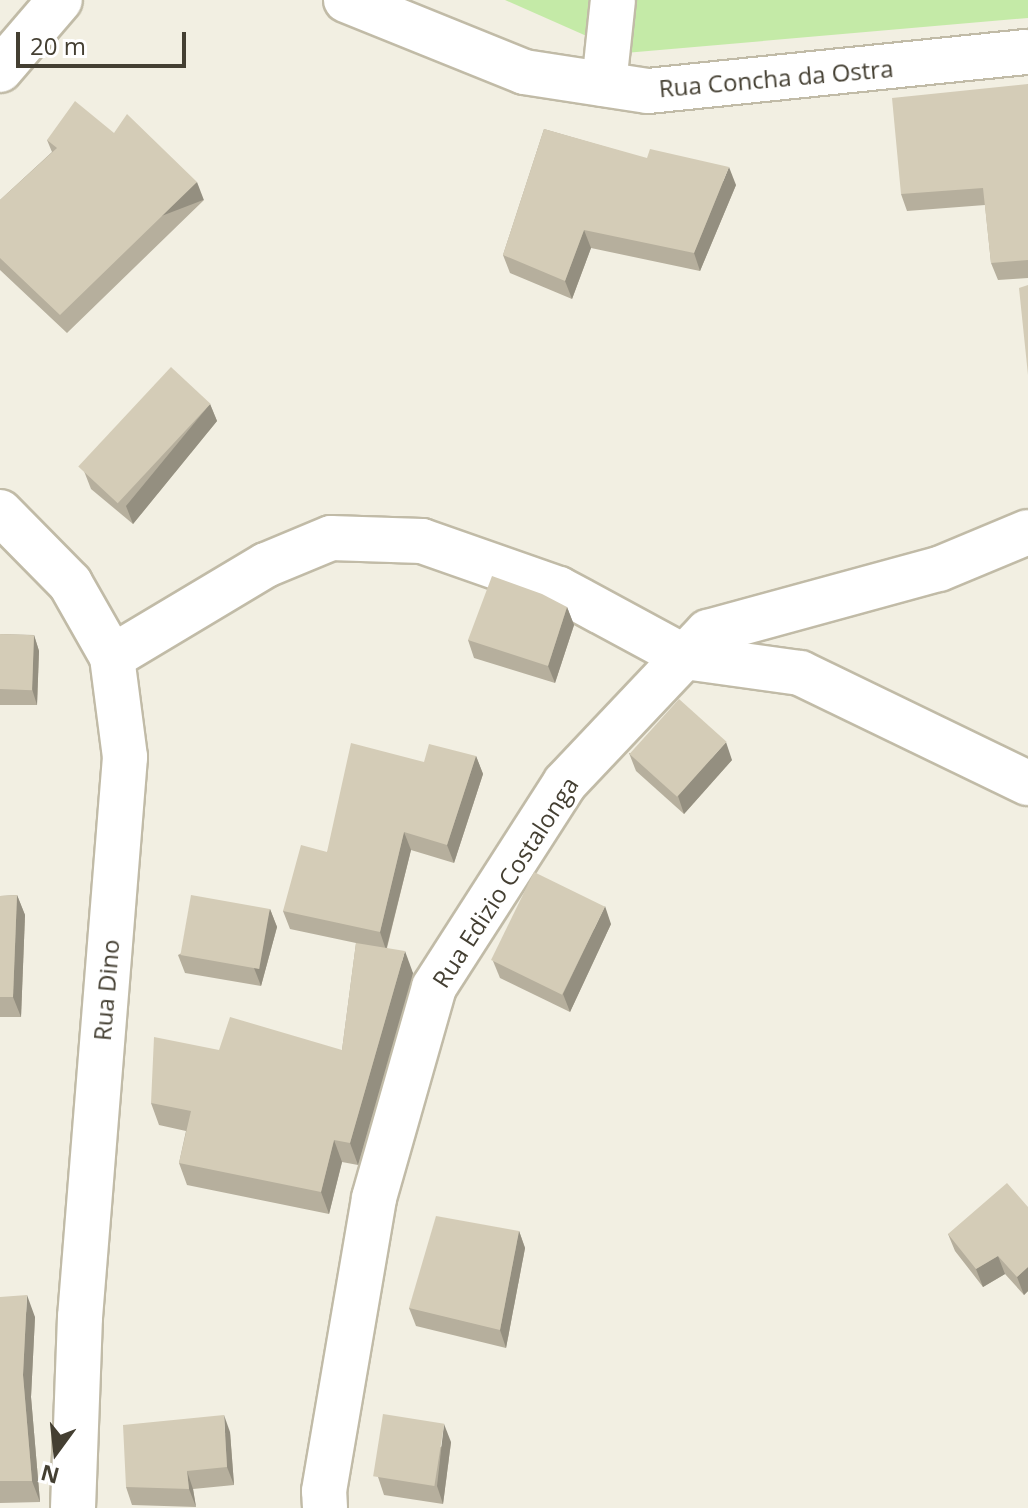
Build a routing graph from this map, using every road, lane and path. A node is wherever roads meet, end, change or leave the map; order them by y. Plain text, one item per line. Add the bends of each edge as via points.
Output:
1 (60, 0) edge
2 (346, 0) edge
3 (613, 0) edge
4 (1028, 52) edge
5 (0, 70) edge
6 (604, 84) junction
7 (0, 512) edge
8 (1028, 532) edge
9 (112, 657) junction
10 (685, 657) junction
11 (1028, 783) edge
12 (73, 1508) edge
13 (325, 1508) edge

1 - 5 street
2 - 6 street, Rua Concha da Ostra via 524,72
3 - 6 street
4 - 6 street, Rua Concha da Ostra via 648,91
7 - 9 street, Rua Dino via 70,583
8 - 10 street, Rua Edizio Costalonga via 939,569 708,632
9 - 10 street via 266,565 331,538 422,541 559,589
9 - 12 street, Rua Dino via 125,757 80,1317
10 - 11 street via 800,673
10 - 13 street, Rua Edizio Costalonga via 565,783 434,987 374,1198

